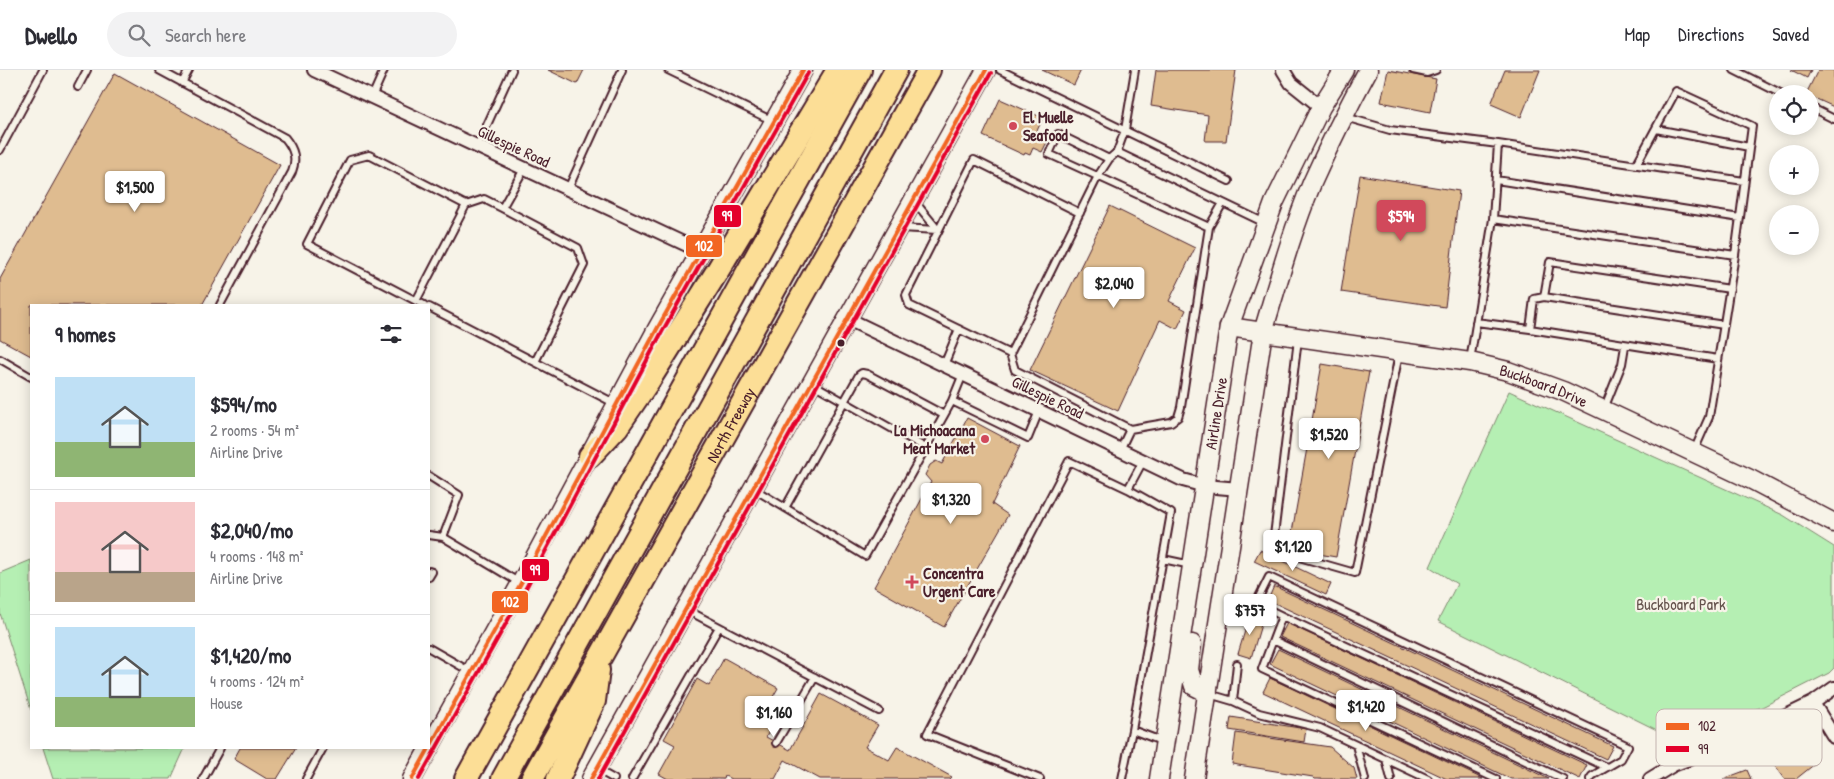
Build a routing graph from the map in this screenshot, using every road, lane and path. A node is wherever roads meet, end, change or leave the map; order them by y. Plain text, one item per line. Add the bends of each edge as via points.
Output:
1 (43, 70) edge
2 (87, 70) edge
3 (159, 70) edge
4 (189, 70) edge
5 (314, 70) edge
6 (384, 70) edge
7 (512, 70) edge
8 (622, 70) edge
9 (668, 70) edge
10 (803, 70) edge
11 (838, 70) edge
12 (860, 70) edge
13 (896, 70) edge
14 (929, 70) edge
15 (986, 70) edge
16 (1000, 70) edge
17 (1135, 70) edge
18 (1283, 70) edge
19 (1344, 70) edge
20 (1368, 70) edge
21 (1413, 70) edge
22 (1436, 70) edge
23 (1734, 70) edge
24 (182, 83) junction
25 (78, 87) dead end
26 (1769, 88) edge
27 (372, 97) junction
28 (1322, 107) junction
29 (1819, 112) edge
30 (1344, 117) junction
31 (1834, 119) edge
32 (774, 121) junction
33 (1656, 129) junction
34 (1124, 130) junction
35 (1331, 142) junction
36 (1498, 144) junction
37 (478, 147) junction
38 (1749, 147) junction
39 (0, 150) edge
40 (1117, 152) junction
41 (1109, 159) junction
42 (1636, 165) junction
43 (524, 168) junction
44 (1098, 176) junction
45 (1496, 180) junction
46 (1229, 181) dead end
47 (1744, 182) junction
48 (568, 189) junction
49 (914, 200) junction
50 (1223, 203) junction
51 (466, 205) junction
52 (502, 208) junction
53 (1080, 213) junction
54 (1740, 218) junction
55 (1493, 219) junction
56 (1266, 224) junction
57 (1209, 226) junction
58 (898, 228) junction
59 (938, 230) junction
60 (700, 251) junction
61 (1735, 255) junction
62 (1730, 289) junction
63 (1544, 297) junction
64 (416, 301) junction
65 (221, 304) edge
66 (422, 304) edge
67 (430, 308) edge
68 (848, 319) junction
69 (1476, 322) junction
70 (1724, 325) junction
71 (1229, 327) junction
72 (960, 329) junction
73 (1530, 330) junction
74 (1263, 332) junction
75 (1298, 337) junction
76 (1626, 346) junction
77 (1399, 353) junction
78 (1010, 354) junction
79 (0, 359) edge
80 (1718, 359) junction
81 (535, 362) junction
82 (1470, 362) junction
83 (944, 365) junction
84 (963, 374) junction
85 (30, 376) edge
86 (812, 384) junction
87 (952, 400) junction
88 (844, 402) junction
89 (617, 405) junction
90 (1604, 410) junction
91 (1039, 411) junction
92 (944, 415) junction
93 (1130, 429) junction
94 (926, 448) junction
95 (1120, 450) junction
96 (1694, 452) junction
97 (590, 456) junction
98 (1143, 461) junction
99 (430, 477) edge
100 (1205, 486) junction
101 (753, 488) junction
102 (1128, 489) junction
103 (1239, 490) junction
104 (785, 508) junction
105 (1834, 523) edge
106 (430, 535) edge
107 (443, 537) junction
108 (1163, 558) junction
109 (1192, 565) junction
110 (521, 584) junction
111 (686, 610) junction
112 (1282, 616) junction
113 (719, 627) junction
114 (1183, 628) junction
115 (1273, 640) junction
116 (430, 649) edge
117 (600, 657) junction
118 (1237, 664) dead end
119 (471, 672) junction
120 (815, 677) junction
121 (1834, 688) edge
122 (1208, 694) junction
123 (1233, 701) junction
124 (1813, 703) junction
125 (1801, 709) edge
126 (1817, 709) edge
127 (879, 711) dead end
128 (1822, 718) edge
129 (1132, 730) junction
130 (1834, 737) edge
131 (776, 743) dead end
132 (1165, 743) junction
133 (1356, 745) junction
134 (430, 746) edge
135 (219, 749) edge
136 (322, 749) edge
137 (429, 749) edge
138 (1386, 759) junction
139 (1671, 766) edge
140 (1606, 767) junction
141 (594, 774) edge
142 (1419, 777) edge
143 (203, 779) edge
144 (306, 779) edge
145 (412, 779) edge
146 (466, 779) edge
147 (503, 779) edge
148 (532, 779) edge
149 (558, 779) edge
150 (614, 779) edge
151 (632, 779) edge
152 (1040, 779) edge
153 (1122, 779) edge
154 (1159, 779) edge
155 (1194, 779) edge
156 (1365, 779) edge
157 (1391, 779) edge
158 (1428, 779) edge
159 (1496, 779) edge
160 (1563, 779) edge
161 (1590, 779) edge
162 (1650, 779) edge

1 - 39 lane
2 - 25 lane
3 - 24 lane
4 - 24 lane
5 - 27 street, Gillespie Road
6 - 27 lane
7 - 37 lane
8 - 48 lane
9 - 32 lane
10 - 32 main road
11 - 97 highway via 649,380 617,427
12 - 146 highway
13 - 147 highway, North Freeway
14 - 117 highway, North Freeway
15 - 49 main road
16 - 34 lane
17 - 34 lane
18 - 28 street via 1291,83
19 - 28 main road, Airline Drive
20 - 30 main road
21 - 22 lane via 1427,73
23 - 26 lane
24 - 65 lane via 286,138 294,153 292,172
27 - 37 street, Gillespie Road
28 - 35 main road via 1330,113
28 - 56 main road, Airline Drive
29 - 31 lane
30 - 35 main road
30 - 36 lane via 1390,130
32 - 60 main road
33 - 38 lane
33 - 38 lane via 1676,91 1752,126
33 - 42 lane
34 - 40 lane
34 - 46 lane
35 - 74 main road via 1311,185
36 - 42 lane
36 - 45 lane
37 - 43 street, Gillespie Road
38 - 47 lane
40 - 41 lane
40 - 50 lane
41 - 44 lane
41 - 44 lane via 1058,134 1049,154
42 - 47 lane
43 - 48 street, Gillespie Road
43 - 52 lane
44 - 53 lane
44 - 57 lane
45 - 54 lane
45 - 55 lane
47 - 54 lane
48 - 60 street, Gillespie Road
49 - 58 main road
49 - 59 lane
50 - 56 lane
50 - 57 lane
51 - 52 lane via 484,198
51 - 64 lane
51 - 64 lane via 369,155 350,160 308,244
52 - 81 lane via 578,248 584,266
53 - 59 lane via 974,160
53 - 78 lane
54 - 61 lane
55 - 61 lane
55 - 69 lane
56 - 71 main road, Airline Drive
57 - 93 lane via 1178,417 1171,422
58 - 59 lane
58 - 68 main road
59 - 72 lane via 906,301
60 - 89 main road
61 - 62 lane
62 - 63 lane via 1550,262
62 - 70 lane
63 - 70 lane
63 - 73 lane via 1534,299
64 - 66 lane
67 - 81 lane
68 - 83 street, Gillespie Road
68 - 86 main road
69 - 73 lane
69 - 82 lane
70 - 80 lane
71 - 74 main road, Buckboard Drive
71 - 100 main road, Airline Drive
72 - 78 lane
72 - 83 lane
73 - 76 lane
74 - 75 main road, Buckboard Drive
74 - 103 main road
75 - 77 main road, Buckboard Drive
75 - 77 lane via 1273,544 1285,553 1355,572
76 - 80 lane
76 - 90 lane
77 - 82 main road, Buckboard Drive
78 - 93 lane via 1014,370
79 - 85 lane
80 - 96 lane via 1709,417
81 - 89 lane
82 - 90 main road, Buckboard Drive via 1508,371
83 - 84 street, Gillespie Road
84 - 87 lane
84 - 91 street, Gillespie Road
86 - 88 lane
86 - 101 main road
87 - 91 lane via 1028,438
87 - 92 lane
88 - 92 lane via 862,373
88 - 94 lane
88 - 104 lane
89 - 97 main road
90 - 96 main road, Buckboard Drive
91 - 95 street, Gillespie Road
92 - 94 lane
93 - 95 lane
94 - 104 lane via 865,556
95 - 98 street, Gillespie Road
96 - 105 main road, Buckboard Drive
97 - 110 main road
98 - 100 street, Gillespie Road via 1183,480
98 - 102 lane
99 - 107 lane via 459,495
100 - 103 street, Gillespie Road
100 - 109 main road, Airline Drive
101 - 104 lane
101 - 111 main road
102 - 108 lane via 1171,514
102 - 152 lane via 1069,461 927,734
103 - 122 main road
106 - 107 lane
107 - 110 lane
108 - 109 lane
108 - 129 lane
109 - 114 main road, Airline Drive
110 - 119 main road
111 - 113 lane
111 - 141 main road
112 - 115 lane
112 - 140 lane
112 - 140 lane via 1256,604 1268,577 1628,746 1621,759
113 - 120 lane
113 - 151 lane
114 - 122 main road via 1192,644 1189,670 1194,686
114 - 132 main road, Airline Drive
115 - 159 lane via 1262,669
115 - 160 lane
116 - 119 lane
117 - 148 highway, North Freeway
117 - 149 highway via 594,701
118 - 123 lane
119 - 134 main road
120 - 127 lane
120 - 131 lane
121 - 124 street
122 - 123 lane
122 - 155 main road
123 - 133 lane via 1259,712 1320,728
124 - 125 street
124 - 126 street
128 - 130 street
129 - 132 lane
129 - 153 lane
132 - 154 main road, Airline Drive
133 - 138 lane
133 - 156 lane
135 - 143 lane
136 - 144 lane
137 - 145 main road
138 - 142 lane
138 - 157 lane
139 - 162 street
140 - 161 lane
141 - 150 lane
142 - 158 lane

